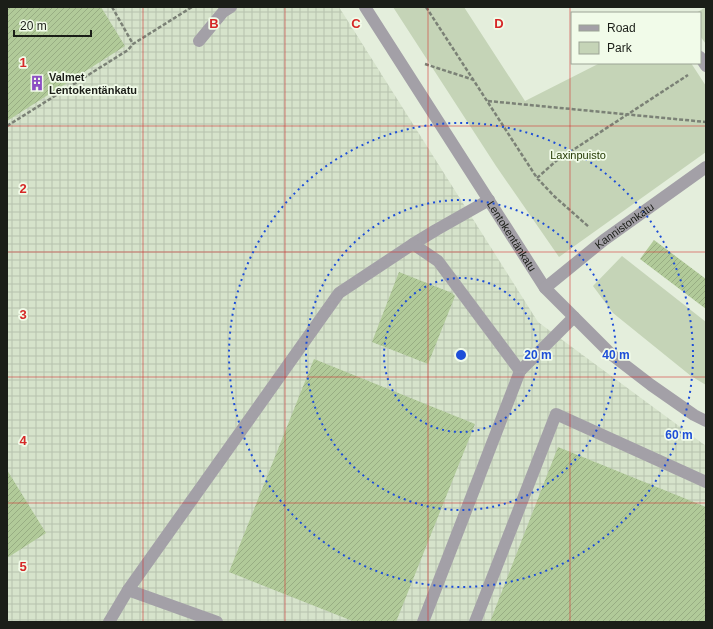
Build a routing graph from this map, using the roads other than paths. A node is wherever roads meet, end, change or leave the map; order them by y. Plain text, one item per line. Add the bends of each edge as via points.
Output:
1 (231, 7) edge
2 (365, 7) edge
3 (199, 41) dead end
4 (706, 167) edge
5 (489, 200) junction
6 (413, 244) junction
7 (545, 288) junction
8 (574, 317) junction
9 (520, 371) junction
10 (706, 421) edge
11 (706, 482) edge
12 (128, 590) junction
13 (110, 622) edge
14 (217, 622) edge
15 (423, 622) edge
16 (475, 622) edge

1 - 3 street via 223,12
2 - 5 street, Lentokentänkatu
4 - 7 street, Kannistonkatu via 604,240
5 - 6 street
5 - 7 street, Lentokentänkatu
6 - 9 street via 438,261
6 - 12 street via 339,293
7 - 8 street, Lentokentänkatu
8 - 9 street
8 - 10 street, Lentokentänkatu via 612,355 651,385
9 - 15 street
11 - 16 street via 556,414
12 - 13 street
12 - 14 street

